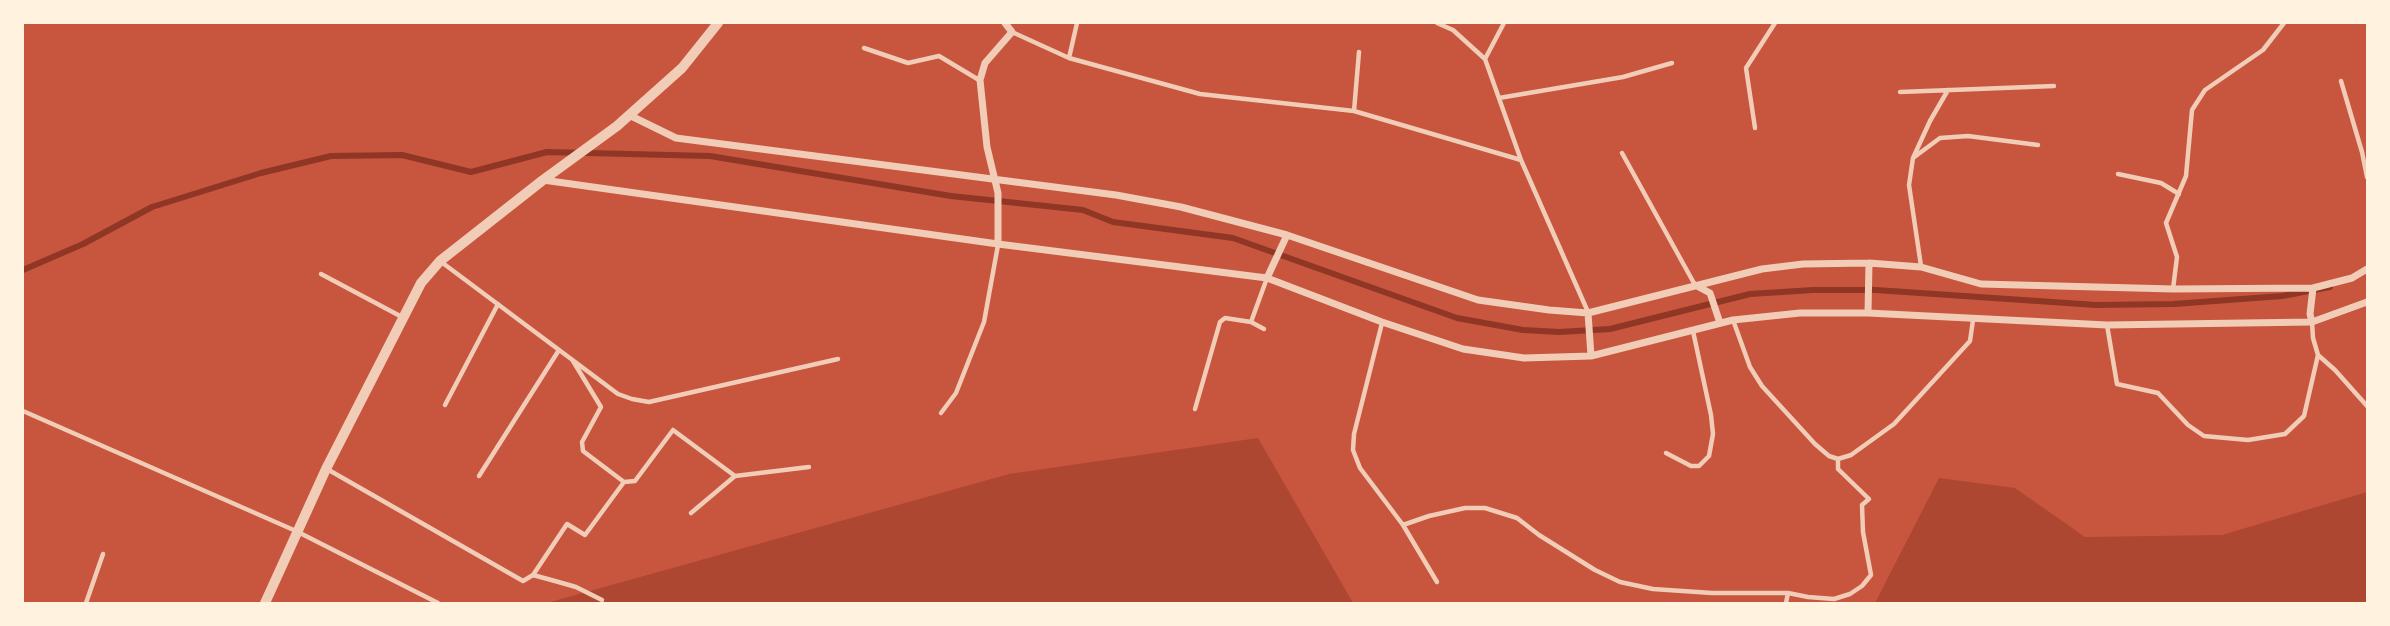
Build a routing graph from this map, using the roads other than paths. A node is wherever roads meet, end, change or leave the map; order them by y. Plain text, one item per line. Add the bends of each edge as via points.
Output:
1 (718, 23) edge
2 (1005, 23) edge
3 (1077, 23) edge
4 (1437, 23) edge
5 (1504, 23) edge
6 (1776, 23) edge
7 (2284, 23) edge
8 (1013, 32) junction
9 (864, 48) dead end
10 (1359, 52) dead end
11 (1069, 58) junction
12 (1485, 59) junction
13 (1672, 64) dead end
14 (980, 80) junction
15 (2341, 81) dead end
16 (2054, 86) dead end
17 (1948, 90) junction
18 (1900, 92) dead end
19 (1499, 98) junction
20 (1354, 111) junction
21 (629, 115) junction
22 (1755, 128) dead end
23 (2038, 145) dead end
24 (1622, 153) dead end
25 (1913, 158) junction
26 (1521, 160) junction
27 (2118, 174) dead end
28 (2367, 177) edge
29 (543, 180) junction
30 (994, 181) junction
31 (2179, 194) junction
32 (1287, 238) junction
33 (998, 244) junction
34 (440, 261) junction
35 (1869, 263) junction
36 (1921, 267) junction
37 (2367, 269) edge
38 (321, 274) dead end
39 (1267, 278) junction
40 (1695, 285) junction
41 (2173, 289) junction
42 (2313, 290) junction
43 (2367, 302) edge
44 (498, 304) junction
45 (1868, 308) junction
46 (402, 317) junction
47 (1589, 317) junction
48 (2311, 318) junction
49 (1719, 319) junction
50 (1733, 320) junction
51 (1973, 320) junction
52 (1382, 322) junction
53 (1251, 323) junction
54 (2107, 325) junction
55 (1264, 329) dead end
56 (1693, 331) junction
57 (559, 350) junction
58 (2318, 355) junction
59 (1591, 356) junction
60 (838, 359) dead end
61 (572, 360) junction
62 (445, 405) dead end
63 (2367, 406) edge
64 (1195, 409) dead end
65 (23, 411) edge
66 (941, 412) dead end
67 (1666, 453) dead end
68 (1838, 459) junction
69 (809, 467) dead end
70 (327, 469) junction
71 (480, 476) dead end
72 (734, 476) junction
73 (624, 482) junction
74 (691, 513) dead end
75 (1403, 525) junction
76 (296, 531) junction
77 (103, 554) dead end
78 (533, 575) junction
79 (1437, 582) dead end
80 (1788, 593) junction
81 (602, 600) dead end
82 (86, 603) edge
83 (265, 603) edge
84 (438, 603) edge
85 (1786, 603) edge

1 - 21 street via 682,68
2 - 8 street
3 - 11 lane
4 - 12 lane via 1453,30
5 - 12 lane
6 - 22 lane via 1746,68
7 - 31 lane via 2263,50 2205,90 2192,110 2186,176
8 - 11 lane
8 - 14 street via 985,63
9 - 14 lane via 908,63 939,56
10 - 20 lane
11 - 20 lane via 1199,94
12 - 19 lane
13 - 19 lane
14 - 30 street
15 - 28 lane
16 - 17 lane
17 - 18 lane
17 - 25 lane
19 - 26 lane
20 - 26 lane
21 - 29 street
21 - 30 street via 676,138
23 - 25 lane via 1968,136 1940,138
24 - 40 lane
25 - 36 lane via 1909,185
26 - 47 lane
27 - 31 lane via 2161,183
29 - 33 street
29 - 34 street
30 - 32 street via 1155,202
30 - 33 street
31 - 41 lane via 2166,223 2177,257
32 - 39 street
32 - 47 street via 1478,300
33 - 39 street
33 - 66 lane via 984,322 956,393
34 - 44 lane
34 - 46 street
35 - 36 street
35 - 40 street via 1762,269
35 - 45 street
36 - 41 street via 1981,284
37 - 42 street
38 - 46 lane
39 - 52 street
39 - 53 lane
40 - 47 street
40 - 49 street via 1710,293
41 - 42 street
42 - 48 street
43 - 48 street
44 - 57 lane
44 - 62 lane
45 - 50 street
45 - 51 street
46 - 70 street
47 - 59 street
48 - 54 street
48 - 58 lane
49 - 50 street
49 - 56 street
50 - 68 lane via 1762,386 1815,444
51 - 54 street
51 - 68 lane via 1970,341 1894,425
52 - 59 street via 1463,349 1524,358
52 - 75 lane via 1353,450 1360,468
53 - 55 lane
53 - 64 lane via 1225,318 1220,322
54 - 58 lane via 2117,384 2158,393 2204,436 2248,440 2285,434 2304,416
56 - 59 street
56 - 67 lane via 1712,424 1709,456 1699,466 1690,466
57 - 61 lane
57 - 71 lane
58 - 63 lane
60 - 61 lane via 649,402 618,394
61 - 73 lane via 601,407 582,442 583,451
65 - 76 lane
68 - 80 lane via 1838,469 1869,499 1862,505 1871,575 1850,594 1834,599
69 - 72 lane
70 - 76 street
70 - 78 lane via 523,581
72 - 73 lane via 673,430 635,481
72 - 74 lane
73 - 78 lane via 585,536 567,524
75 - 79 lane
75 - 80 lane via 1465,508 1485,508 1517,518 1620,582 1712,593
76 - 83 street
76 - 84 lane
77 - 82 lane
78 - 81 lane
80 - 85 lane

